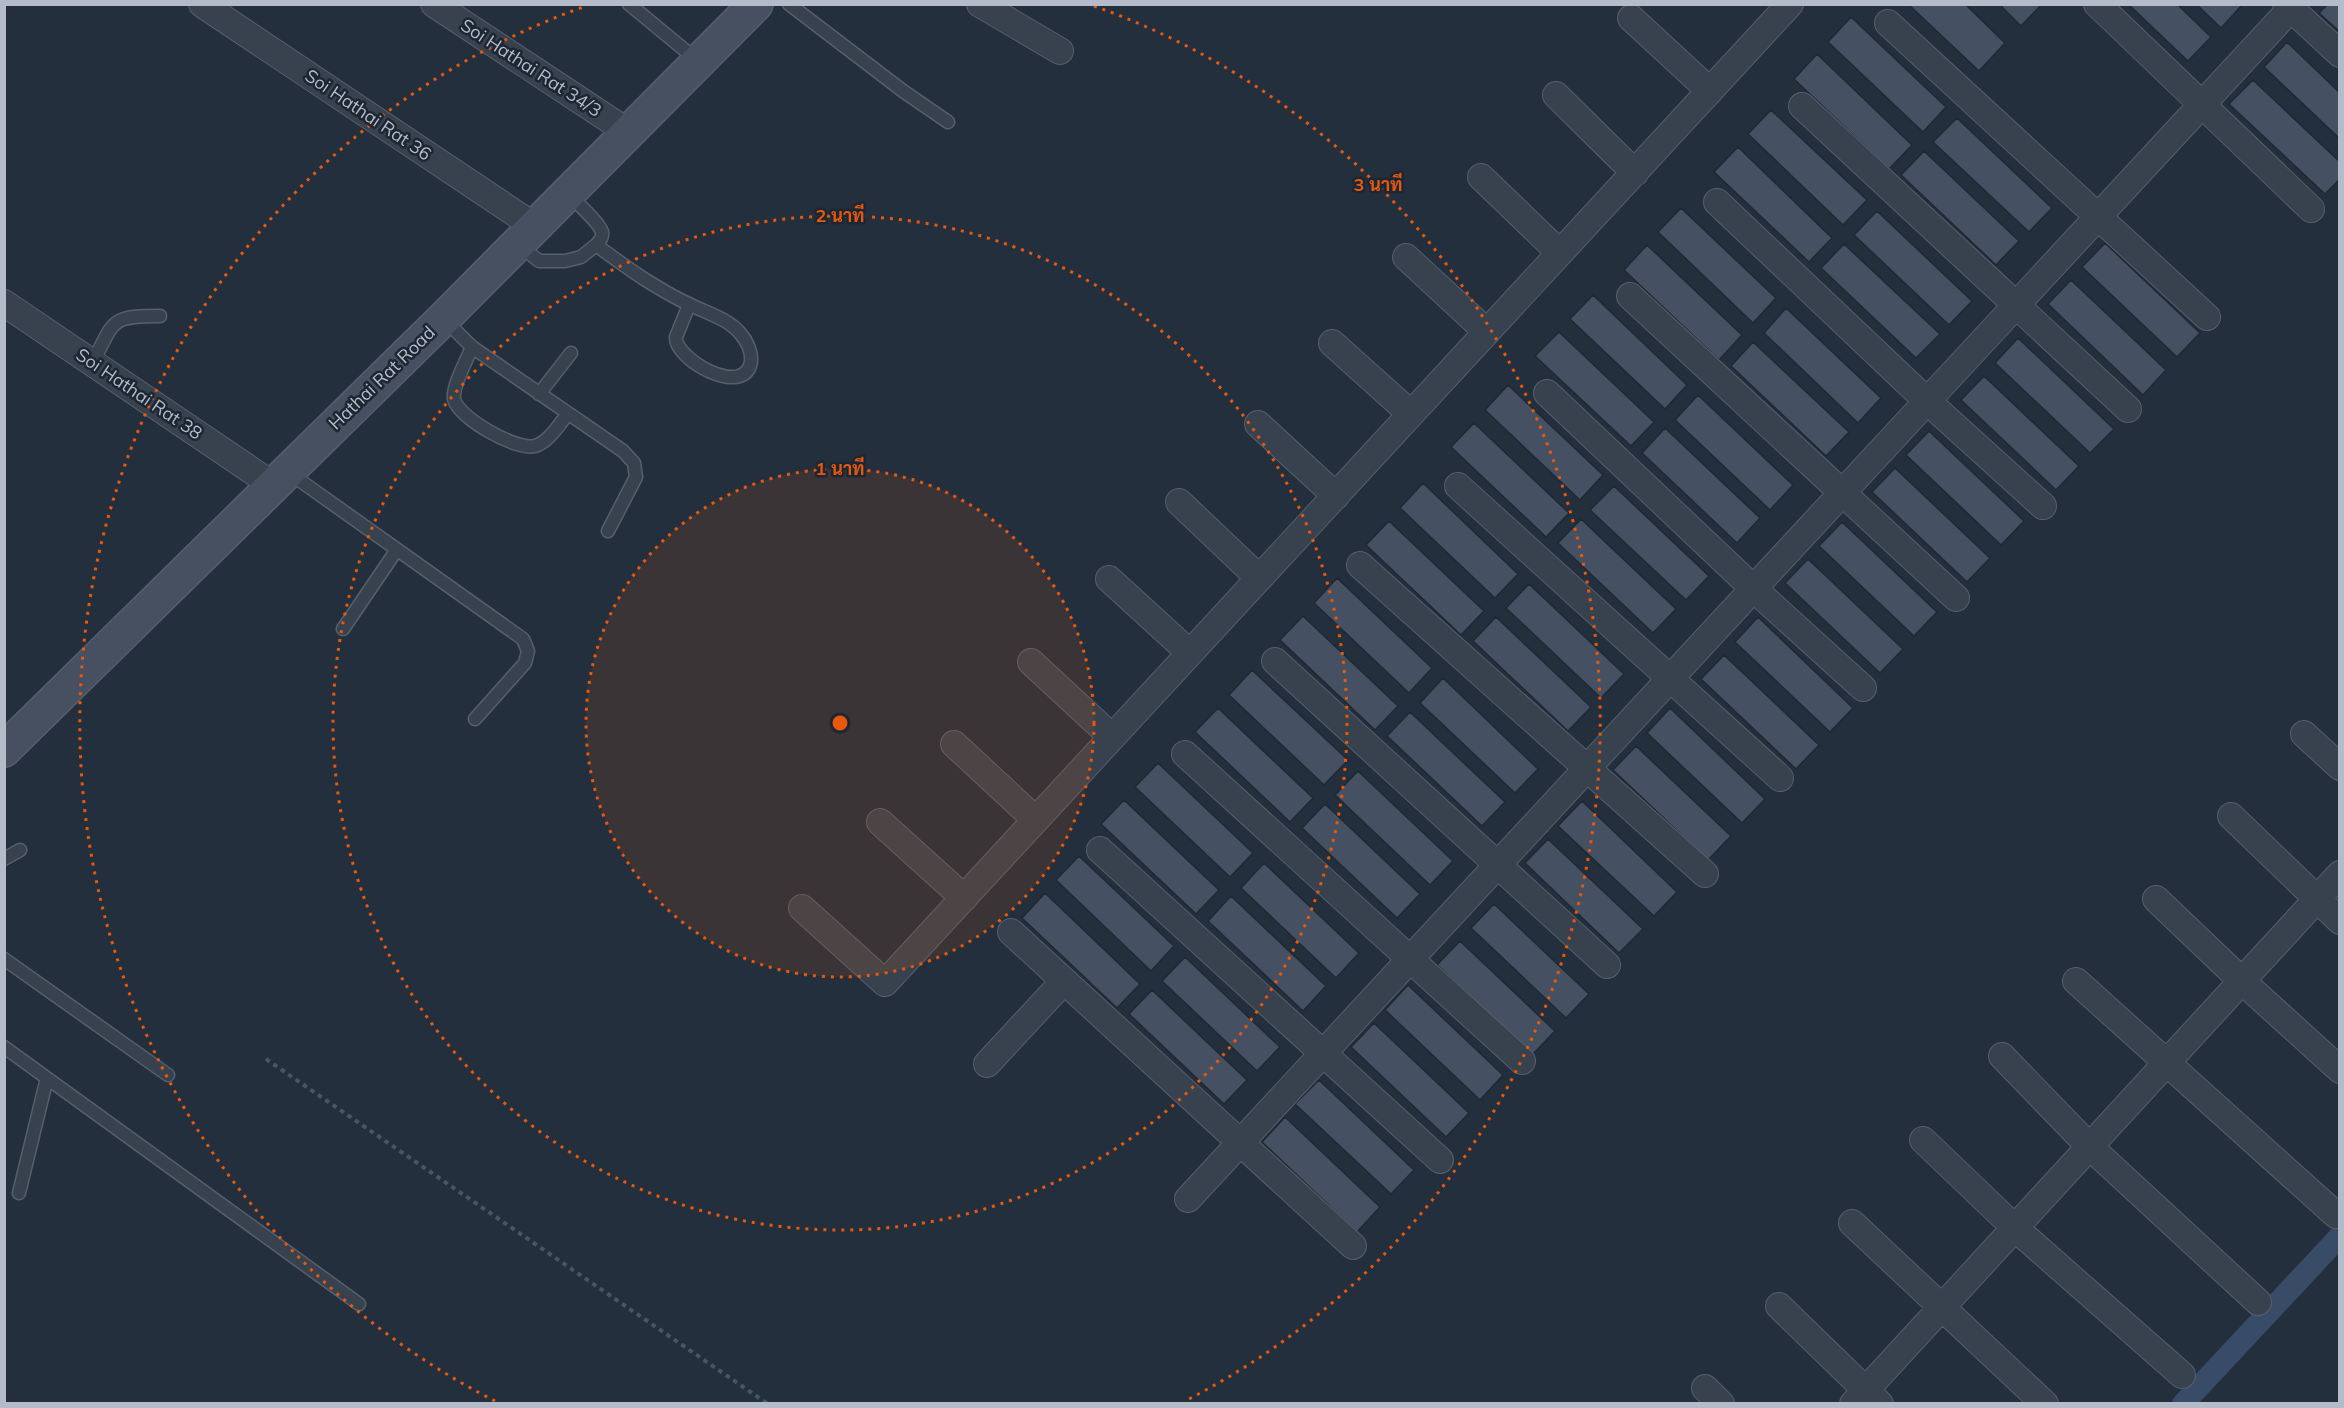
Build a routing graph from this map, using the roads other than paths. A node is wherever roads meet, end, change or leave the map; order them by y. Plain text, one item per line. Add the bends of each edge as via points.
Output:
1 (202, 4) edge
2 (434, 4) edge
3 (630, 4) edge
4 (756, 4) edge
5 (789, 4) edge
6 (980, 4) edge
7 (2097, 4) edge
8 (1786, 6) edge
9 (2290, 6) edge
10 (1631, 18) dead end
11 (1888, 23) dead end
12 (1060, 51) dead end
13 (2340, 54) edge
14 (699, 62) junction
15 (1710, 91) junction
16 (1556, 95) dead end
17 (1802, 106) dead end
18 (2201, 106) junction
19 (948, 122) dead end
20 (628, 132) junction
21 (1635, 172) junction
22 (1481, 177) dead end
23 (568, 193) junction
24 (1717, 202) dead end
25 (2311, 209) dead end
26 (2099, 216) junction
27 (526, 235) junction
28 (596, 245) junction
29 (1560, 254) junction
30 (1406, 257) dead end
31 (1630, 296) dead end
32 (4, 303) edge
33 (689, 304) junction
34 (2017, 305) junction
35 (160, 316) dead end
36 (2207, 317) dead end
37 (444, 318) junction
38 (1487, 332) junction
39 (1332, 343) dead end
40 (472, 347) junction
41 (571, 353) dead end
42 (92, 364) junction
43 (1546, 393) dead end
44 (539, 394) junction
45 (1927, 401) junction
46 (2128, 409) dead end
47 (568, 414) junction
48 (1411, 414) junction
49 (1258, 423) dead end
50 (280, 478) junction
51 (1458, 486) dead end
52 (1842, 493) junction
53 (1336, 496) junction
54 (1179, 502) dead end
55 (2043, 506) dead end
56 (608, 531) dead end
57 (396, 551) junction
58 (1360, 565) dead end
59 (1259, 578) junction
60 (1109, 579) dead end
61 (1754, 589) junction
62 (1956, 598) dead end
63 (343, 629) dead end
64 (1190, 653) junction
65 (1275, 661) dead end
66 (1032, 662) dead end
67 (1670, 679) junction
68 (1863, 688) dead end
69 (475, 719) dead end
70 (2304, 734) dead end
71 (1112, 737) junction
72 (954, 744) dead end
73 (4, 750) edge
74 (1185, 754) dead end
75 (2340, 767) edge
76 (1587, 768) junction
77 (1780, 778) dead end
78 (2231, 816) dead end
79 (1036, 820) junction
80 (880, 822) dead end
81 (20, 850) dead end
82 (1100, 850) dead end
83 (4, 859) edge
84 (1498, 865) junction
85 (1705, 874) dead end
86 (2340, 874) edge
87 (964, 898) junction
88 (2156, 899) dead end
89 (2316, 900) junction
90 (802, 908) dead end
91 (2340, 921) edge
92 (1011, 932) dead end
93 (4, 959) edge
94 (1410, 959) junction
95 (1607, 965) dead end
96 (1064, 981) junction
97 (2076, 981) dead end
98 (2242, 981) junction
99 (4, 1047) edge
100 (1323, 1053) junction
101 (2002, 1056) dead end
102 (1522, 1061) dead end
103 (987, 1064) dead end
104 (2166, 1064) junction
105 (2340, 1070) edge
106 (168, 1075) dead end
107 (47, 1078) junction
108 (1923, 1140) dead end
109 (1240, 1142) junction
110 (2089, 1146) junction
111 (1440, 1160) dead end
112 (20, 1193) dead end
113 (1188, 1199) dead end
114 (2337, 1215) dead end
115 (1852, 1223) dead end
116 (2015, 1228) junction
117 (1353, 1246) dead end
118 (2258, 1302) dead end
119 (359, 1304) dead end
120 (1779, 1305) dead end
121 (1941, 1306) junction
122 (2182, 1376) dead end
123 (1866, 1399) edge
124 (2045, 1404) edge

1 - 27 street, Soi Hathai Rat 36
2 - 20 street, Soi Hathai Rat 34/3
3 - 14 lane
4 - 14 main road, Hathai Rat Road
5 - 19 lane
6 - 12 street
7 - 18 street
8 - 15 street
9 - 13 street
9 - 18 street
10 - 15 street
11 - 26 street
14 - 20 main road, Hathai Rat Road
15 - 21 street
16 - 21 street
17 - 34 street
18 - 25 street
18 - 26 street
20 - 23 main road, Hathai Rat Road
21 - 29 street
22 - 29 street
23 - 27 main road, Hathai Rat Road
23 - 28 lane via 602,232
24 - 45 street
26 - 34 street
26 - 36 street
27 - 28 lane via 539,261 581,257
27 - 37 main road, Hathai Rat Road
28 - 33 lane via 648,282
29 - 38 street
30 - 38 street
31 - 52 street
32 - 42 street, Soi Hathai Rat 38
33 - 33 lane via 740,332 749,346 751,363 746,372 736,378 722,377 679,350 676,337
34 - 45 street
34 - 46 street
35 - 42 lane via 121,319 112,327
37 - 40 lane
37 - 50 main road, Hathai Rat Road
38 - 48 street
39 - 48 street
40 - 44 lane
40 - 47 lane via 454,389 454,400 467,418 515,444 530,447 544,441
41 - 44 lane
42 - 50 street, Soi Hathai Rat 38
43 - 61 street
44 - 47 lane
45 - 52 street
45 - 55 street
47 - 56 lane via 623,451 634,463 636,477
48 - 53 street
49 - 53 street
50 - 57 lane
50 - 73 main road, Hathai Rat Road
51 - 67 street
52 - 61 street
52 - 62 street
53 - 59 street
54 - 59 street
57 - 63 lane
57 - 69 lane via 523,639 528,651 525,663
58 - 76 street
59 - 64 street
60 - 64 street
61 - 67 street
61 - 68 street
64 - 71 street
65 - 84 street
66 - 71 street
67 - 76 street
67 - 77 street
70 - 75 street
71 - 79 street
72 - 79 street
74 - 94 street
76 - 84 street
76 - 85 street
78 - 89 street
79 - 87 street
80 - 87 street
81 - 83 lane
82 - 100 street
84 - 94 street
84 - 95 street
86 - 89 street
87 - 90 street via 885,983
88 - 98 street
89 - 91 street
89 - 98 street
92 - 96 street
93 - 106 lane
94 - 100 street
94 - 102 street
96 - 103 street
96 - 109 street
97 - 104 street
98 - 104 street
98 - 105 street
99 - 107 lane
100 - 109 street
100 - 111 street
101 - 110 street
104 - 110 street
104 - 114 street
107 - 112 lane
107 - 119 lane
108 - 116 street
109 - 113 street
109 - 117 street
110 - 116 street
110 - 118 street
115 - 121 street
116 - 121 street
116 - 122 street
120 - 123 street
121 - 123 street
121 - 124 street

